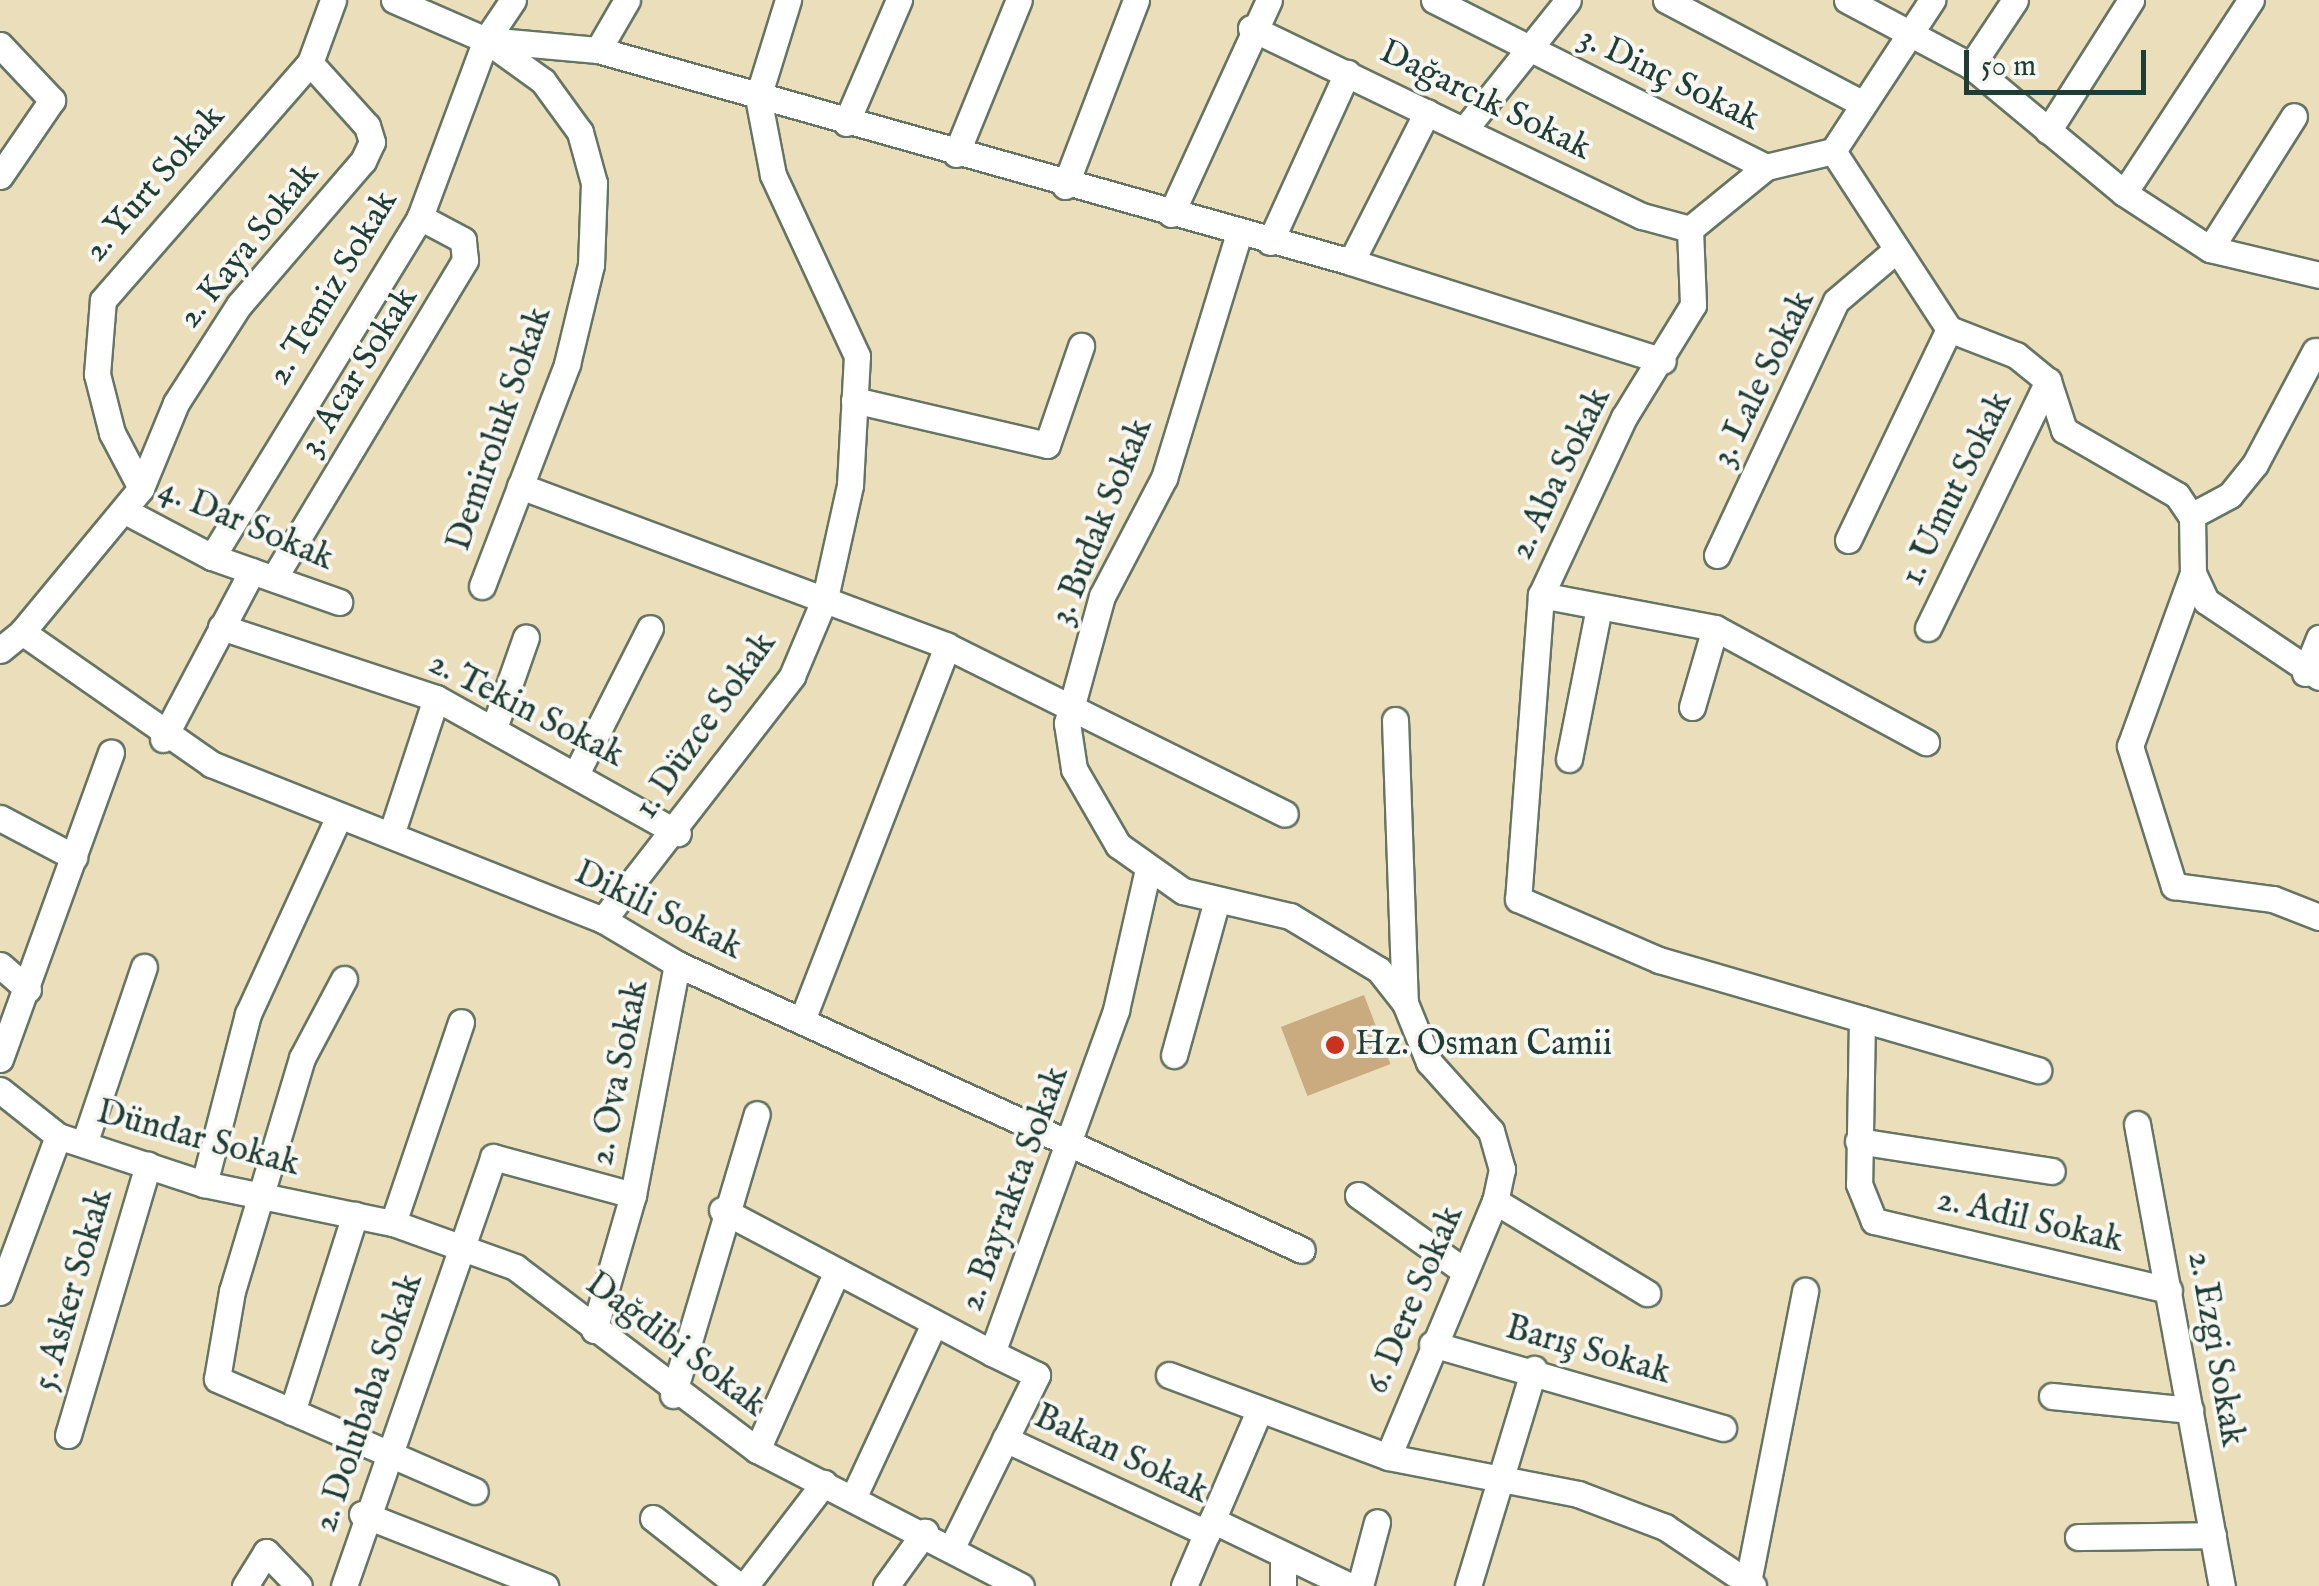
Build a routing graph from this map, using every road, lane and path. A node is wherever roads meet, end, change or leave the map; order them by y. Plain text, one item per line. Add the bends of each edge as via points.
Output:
1 (333, 0) edge
2 (394, 0) edge
3 (513, 0) edge
4 (627, 0) edge
5 (788, 0) edge
6 (899, 0) edge
7 (1020, 0) edge
8 (1136, 0) edge
9 (1268, 0) edge
10 (1434, 0) edge
11 (1568, 0) edge
12 (1666, 0) edge
13 (1847, 0) edge
14 (1932, 0) edge
15 (2015, 0) edge
16 (2131, 0) edge
17 (2251, 0) edge
18 (1252, 28) junction
19 (1910, 34) junction
20 (486, 40) junction
21 (0, 45) edge
22 (598, 50) junction
23 (1530, 50) junction
24 (310, 63) junction
25 (1971, 66) junction
26 (1347, 73) junction
27 (758, 96) junction
28 (1861, 102) junction
29 (1427, 112) junction
30 (2294, 116) dead end
31 (846, 123) junction
32 (1464, 130) junction
33 (2048, 131) junction
34 (1834, 151) junction
35 (956, 154) junction
36 (1766, 167) junction
37 (0, 176) edge
38 (1065, 186) junction
39 (2124, 192) junction
40 (1171, 214) junction
41 (420, 216) junction
42 (1690, 229) junction
43 (1239, 233) junction
44 (1270, 242) junction
45 (2210, 249) junction
46 (1895, 250) junction
47 (1352, 262) junction
48 (2318, 274) edge
49 (1949, 329) junction
50 (1082, 346) dead end
51 (2316, 351) dead end
52 (1663, 362) junction
53 (2048, 381) junction
54 (854, 400) junction
55 (520, 486) junction
56 (141, 488) junction
57 (126, 510) junction
58 (2191, 516) junction
59 (1848, 540) dead end
60 (1717, 555) dead end
61 (212, 556) junction
62 (2192, 573) junction
63 (263, 574) junction
64 (482, 586) dead end
65 (1541, 596) junction
66 (825, 598) junction
67 (339, 602) dead end
68 (1598, 608) junction
69 (221, 627) junction
70 (650, 628) dead end
71 (1715, 628) junction
72 (1928, 628) dead end
73 (22, 632) junction
74 (526, 637) dead end
75 (2319, 638) edge
76 (947, 646) junction
77 (0, 650) edge
78 (2312, 675) edge
79 (436, 698) junction
80 (1692, 707) dead end
81 (1069, 715) junction
82 (1395, 720) dead end
83 (494, 728) junction
84 (164, 739) junction
85 (1926, 742) dead end
86 (111, 752) dead end
87 (1568, 759) dead end
88 (578, 770) junction
89 (1285, 814) dead end
90 (0, 818) edge
91 (338, 818) junction
92 (678, 833) junction
93 (392, 835) junction
94 (74, 857) junction
95 (1148, 873) junction
96 (1217, 900) junction
97 (2319, 917) edge
98 (603, 920) junction
99 (677, 964) junction
100 (0, 965) edge
101 (144, 968) dead end
102 (344, 980) dead end
103 (28, 989) junction
104 (1405, 1003) junction
105 (804, 1016) junction
106 (1862, 1019) junction
107 (461, 1022) dead end
108 (1174, 1056) dead end
109 (0, 1059) edge
110 (2038, 1070) dead end
111 (0, 1090) edge
112 (757, 1114) dead end
113 (2137, 1124) dead end
114 (58, 1136) junction
115 (1858, 1141) junction
116 (84, 1144) junction
117 (1069, 1149) junction
118 (148, 1165) junction
119 (2052, 1171) dead end
120 (204, 1184) junction
121 (1358, 1194) dead end
122 (262, 1195) junction
123 (633, 1195) junction
124 (1495, 1201) junction
125 (722, 1210) junction
126 (355, 1215) junction
127 (393, 1223) junction
128 (463, 1244) junction
129 (1302, 1250) dead end
130 (1460, 1268) junction
131 (836, 1271) junction
132 (2169, 1290) junction
133 (1805, 1291) dead end
134 (0, 1292) edge
135 (1647, 1294) dead end
136 (934, 1324) junction
137 (594, 1330) junction
138 (1432, 1344) junction
139 (992, 1354) junction
140 (1534, 1370) junction
141 (1169, 1375) dead end
142 (673, 1395) junction
143 (2052, 1396) dead end
144 (2190, 1410) junction
145 (292, 1412) junction
146 (1258, 1413) junction
147 (1723, 1428) dead end
148 (68, 1435) dead end
149 (1005, 1439) junction
150 (757, 1450) junction
151 (384, 1452) junction
152 (1388, 1457) junction
153 (824, 1483) junction
154 (1502, 1483) junction
155 (475, 1492) dead end
156 (854, 1496) junction
157 (362, 1514) junction
158 (653, 1518) dead end
159 (1378, 1522) dead end
160 (1210, 1527) junction
161 (925, 1532) junction
162 (2213, 1534) junction
163 (2078, 1537) dead end
164 (952, 1546) junction
165 (1283, 1573) edge
166 (1751, 1584) edge
167 (244, 1586) edge
168 (300, 1586) edge
169 (344, 1586) edge
170 (546, 1586) edge
171 (742, 1586) edge
172 (886, 1586) edge
173 (1020, 1586) edge
174 (1184, 1586) edge
175 (1350, 1586) edge
176 (1360, 1586) edge
177 (1468, 1586) edge
178 (2222, 1586) edge

1 - 24 street, 2. Yurt Sokak
2 - 20 street
3 - 20 street, 2. Temiz Sokak
4 - 22 street
5 - 27 street
6 - 31 street
7 - 35 street
8 - 38 street
9 - 18 street
10 - 23 street, 3. Dinç Sokak
11 - 23 street
12 - 28 street
13 - 19 street
14 - 19 street
15 - 25 street
16 - 33 street
17 - 39 street
18 - 26 street, Dağarcık Sokak
18 - 40 street
19 - 25 street
19 - 28 street
20 - 22 street
20 - 41 street, 2. Temiz Sokak
20 - 55 street, Demiroluk Sokak via 543,81 580,132 594,183 591,265 567,364
21 - 37 street via 52,100
22 - 27 street
23 - 32 street
23 - 36 street, 3. Dinç Sokak
24 - 56 street, 2. Yurt Sokak via 102,300 97,374 112,433
24 - 56 street, 2. Kaya Sokak via 372,142 239,304 176,404
25 - 33 street
26 - 29 street, Dağarcık Sokak
26 - 44 street
27 - 31 street
27 - 54 street, 1. Düzce Sokak via 773,174 857,356
28 - 34 street
29 - 32 street, Dağarcık Sokak
29 - 47 street
30 - 45 street
31 - 35 street
32 - 42 street, Dağarcık Sokak via 1642,216
33 - 39 street
34 - 36 street
34 - 46 street via 1865,188
35 - 38 street
36 - 42 street
38 - 40 street
39 - 45 street
40 - 43 street
41 - 61 street, 2. Temiz Sokak
41 - 63 street, 3. Acar Sokak via 464,240 461,270
42 - 52 street, 2. Aba Sokak via 1693,305
43 - 44 street
43 - 81 street, 3. Budak Sokak via 1164,478 1102,596
44 - 47 street
45 - 48 street
46 - 49 street
46 - 60 street, 3. Lale Sokak via 1836,300
47 - 52 street
49 - 53 street via 2016,355
49 - 59 street
50 - 54 street via 1047,445
51 - 58 street via 2255,464 2230,494
52 - 65 street, 2. Aba Sokak via 1624,417
53 - 58 street via 2064,430 2177,495
53 - 72 street, 1. Umut Sokak
54 - 66 street, 1. Düzce Sokak via 850,485
55 - 64 street, Demiroluk Sokak
55 - 66 street
56 - 57 street, 4. Dar Sokak
57 - 61 street, 4. Dar Sokak
57 - 73 street, 4. Dar Sokak
58 - 62 street
61 - 63 street, 4. Dar Sokak
62 - 78 street via 2206,601
62 - 97 street via 2130,746 2174,886 2273,899
63 - 67 street, 4. Dar Sokak
63 - 69 street
65 - 68 street
65 - 106 street, 2. Aba Sokak via 1518,899 1658,960
66 - 76 street
66 - 92 street, 1. Düzce Sokak via 792,676
68 - 71 street
68 - 87 street
69 - 79 street, 2. Tekin Sokak
69 - 84 street
70 - 88 street
71 - 80 street
71 - 85 street
73 - 77 street
73 - 84 street, Dikili Sokak
74 - 83 street
75 - 78 street
76 - 81 street
76 - 105 street
79 - 83 street, 2. Tekin Sokak
79 - 93 street
81 - 89 street
81 - 95 street via 1092,812
82 - 104 street
83 - 88 street, 2. Tekin Sokak
84 - 91 street, Dikili Sokak
86 - 94 street
88 - 92 street, 2. Tekin Sokak
90 - 94 street
91 - 93 street, Dikili Sokak
91 - 120 street via 248,1014
92 - 98 street, 1. Düzce Sokak
93 - 98 street, Dikili Sokak
94 - 103 street
95 - 96 street
95 - 117 street, 2. Bayrakta Sokak via 1116,1010
96 - 104 street via 1290,916 1379,970
96 - 108 street
98 - 99 street, Dikili Sokak
99 - 105 street, Dikili Sokak
99 - 123 street, 2. Ova Sokak
100 - 103 street
101 - 116 street
102 - 122 street via 302,1058
103 - 109 street
104 - 124 street, 6. Dere Sokak via 1429,1062 1491,1131 1502,1168
105 - 117 street, Dikili Sokak
106 - 110 street
106 - 115 street
107 - 127 street
111 - 114 street, Dündar Sokak
112 - 125 street
113 - 132 street, 2. Ezgi Sokak
114 - 116 street, Dündar Sokak
114 - 134 street
115 - 119 street
115 - 132 street, 2. Adil Sokak via 1874,1221
116 - 118 street, Dündar Sokak
117 - 129 street, Dikili Sokak
117 - 139 street, 2. Bayrakta Sokak
118 - 120 street, Dündar Sokak
118 - 148 street, 5. Asker Sokak
120 - 122 street, Dündar Sokak
121 - 130 street
122 - 126 street, Dündar Sokak
122 - 145 street via 217,1380
123 - 128 street, 2. Ova Sokak via 493,1157
123 - 137 street, 2. Ova Sokak
124 - 130 street, 6. Dere Sokak
124 - 135 street
125 - 131 street
125 - 142 street
126 - 127 street, Dündar Sokak
126 - 145 street
127 - 128 street, Dağdibi Sokak
128 - 137 street, Dağdibi Sokak via 515,1268
128 - 151 street, 2. Dolubaba Sokak
130 - 138 street, 6. Dere Sokak
131 - 136 street
131 - 150 street
132 - 144 street, 2. Ezgi Sokak
133 - 166 street
136 - 139 street
136 - 156 street
137 - 142 street, Dağdibi Sokak
138 - 140 street, Barış Sokak
138 - 152 street, 6. Dere Sokak
139 - 149 street, 2. Bayrakta Sokak via 1037,1375
140 - 147 street, Barış Sokak
140 - 154 street
141 - 146 street
142 - 150 street, Dağdibi Sokak
143 - 144 street
144 - 162 street, 2. Ezgi Sokak
145 - 151 street
146 - 152 street
146 - 160 street
149 - 160 street, Bakan Sokak
149 - 164 street, 2. Bayrakta Sokak
150 - 153 street, Dağdibi Sokak
151 - 155 street
151 - 157 street, 2. Dolubaba Sokak
152 - 154 street
153 - 156 street, Dağdibi Sokak
153 - 171 street
154 - 166 street via 1578,1494 1665,1527
154 - 177 street
156 - 161 street, Dağdibi Sokak
157 - 169 street, 2. Dolubaba Sokak
157 - 170 street
158 - 171 street
159 - 176 street
160 - 165 street, Bakan Sokak
160 - 174 street
161 - 164 street, Dağdibi Sokak
161 - 172 street
162 - 163 street
162 - 178 street, 2. Ezgi Sokak
164 - 173 street, Dağdibi Sokak
165 - 175 street, Bakan Sokak
167 - 168 street via 266,1552

